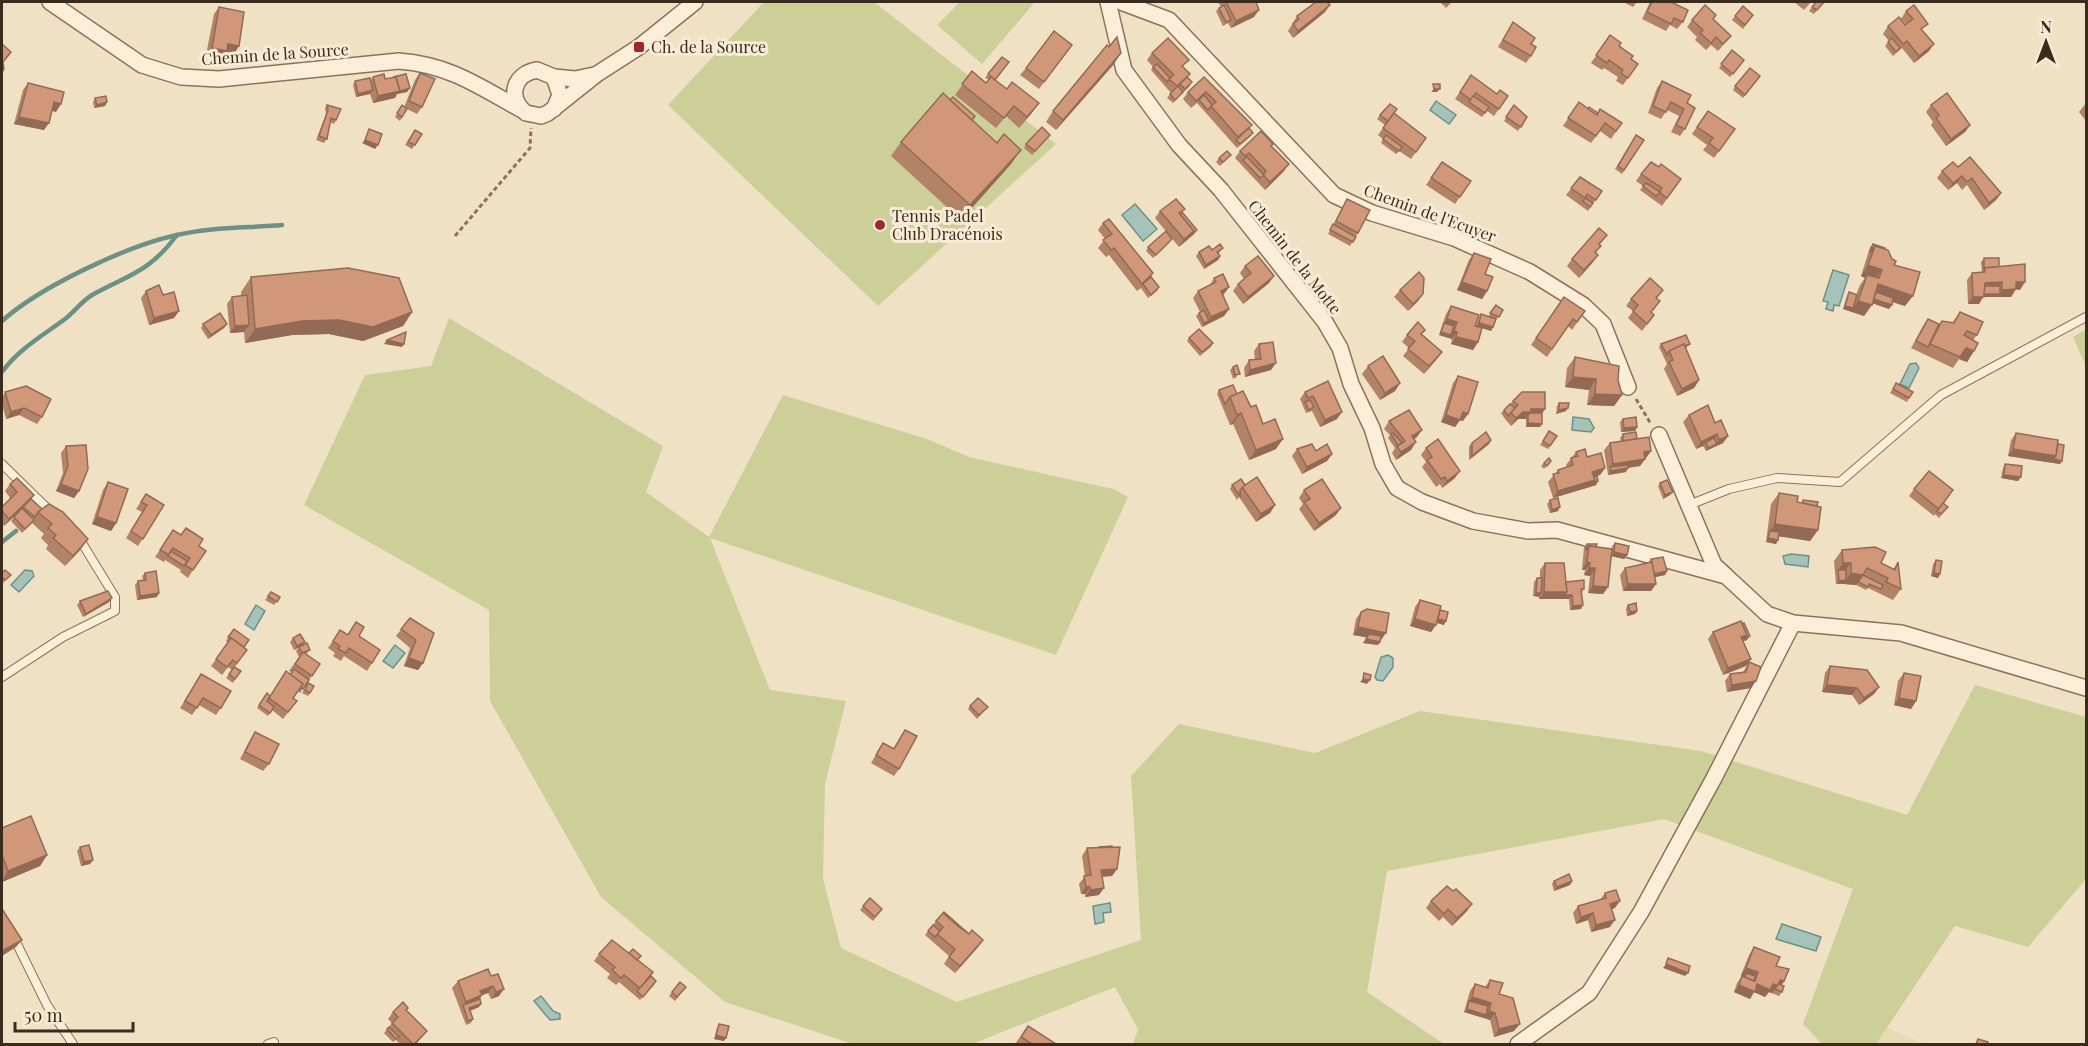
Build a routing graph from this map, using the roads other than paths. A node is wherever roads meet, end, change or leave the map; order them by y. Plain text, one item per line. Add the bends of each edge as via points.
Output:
1 (50, 2) edge
2 (695, 2) edge
3 (1108, 2) edge
4 (1122, 2) edge
5 (597, 74) junction
6 (554, 77) junction
7 (518, 81) junction
8 (483, 88) junction
9 (520, 109) junction
10 (554, 109) junction
11 (2086, 317) edge
12 (1628, 387) road end
13 (1659, 435) road end
14 (2, 464) edge
15 (1689, 506) junction
16 (57, 518) edge
17 (74, 533) edge
18 (1726, 576) junction
19 (1792, 623) junction
20 (2, 677) edge
21 (2086, 688) edge
22 (12, 933) edge
23 (73, 1044) edge
24 (1518, 1044) edge

1 - 8 street, Chemin de la Source via 142,65 181,77 219,79 399,61 444,68
2 - 5 street via 639,47
3 - 18 street, Chemin de la Motte via 1124,70 1179,145 1221,190 1325,322 1340,348 1383,464 1397,488 1422,502 1492,526 1557,530 1604,540
4 - 12 street, Chemin de l'Ecuyer via 1169,20 1334,195 1372,213 1454,238 1530,272 1583,305 1604,324
5 - 6 street via 575,79
5 - 10 street
6 - 7 street via 537,70
6 - 10 street via 560,95
7 - 8 street
7 - 9 street via 514,95
8 - 9 street, Chemin de la Source
9 - 10 street via 533,116
11 - 15 lane via 1941,395 1840,482 1777,478 1729,489
13 - 15 street
14 - 16 lane
15 - 18 street via 1714,565
17 - 20 lane via 115,597 115,611 63,637
18 - 19 street via 1767,614
19 - 21 street via 1901,633
19 - 24 street via 1641,912 1589,993
22 - 23 lane via 48,1005

